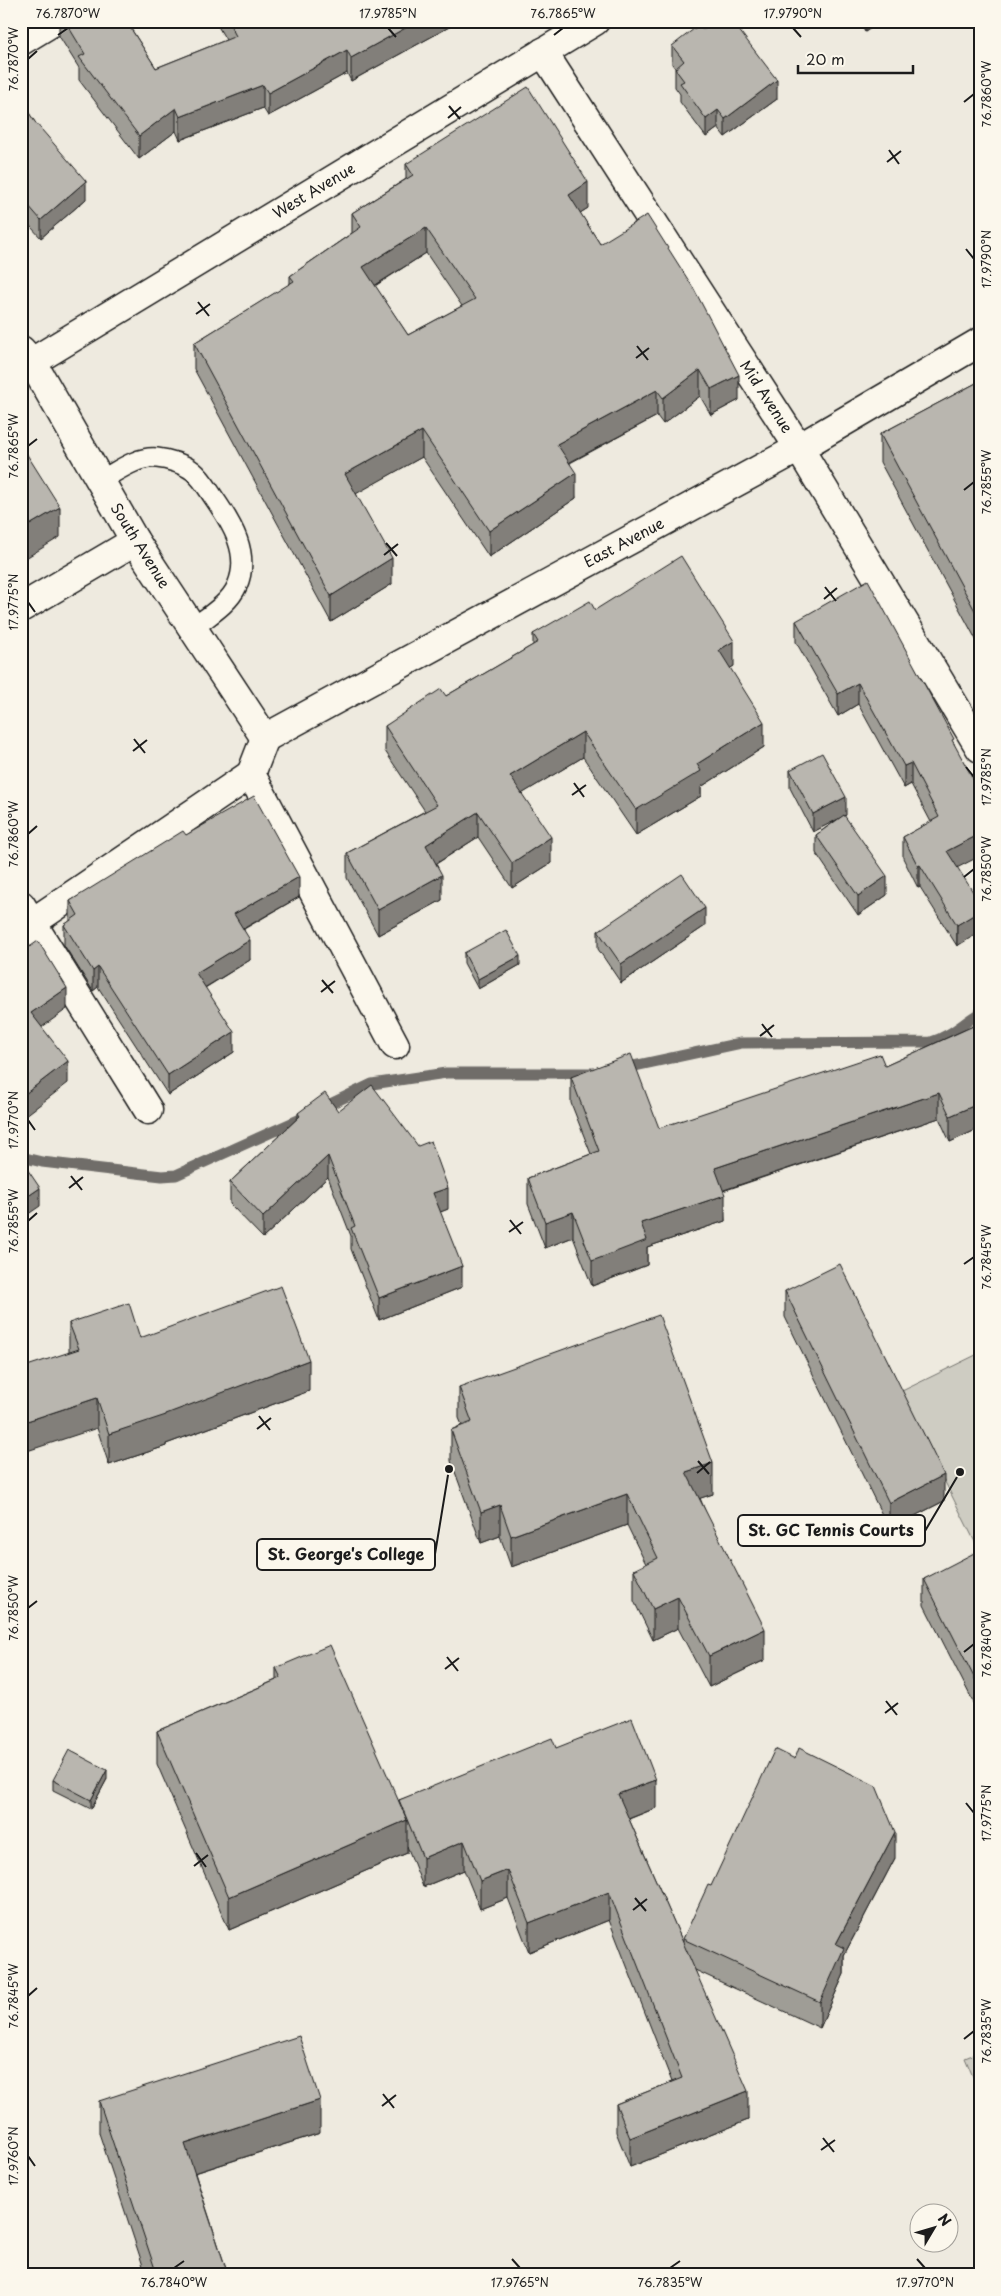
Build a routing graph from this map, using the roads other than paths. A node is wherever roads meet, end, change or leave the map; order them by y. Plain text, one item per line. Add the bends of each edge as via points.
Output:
1 (54, 21) edge
2 (595, 21) edge
3 (21, 41) edge
4 (543, 52) junction
5 (980, 342) edge
6 (27, 356) edge
7 (799, 448) junction
8 (101, 480) junction
9 (135, 541) junction
10 (21, 608) edge
11 (193, 628) junction
12 (972, 715) edge
13 (265, 738) junction
14 (980, 748) edge
15 (251, 774) junction
16 (25, 920) edge
17 (395, 1045) dead end
18 (148, 1110) dead end

1 - 3 street
2 - 4 street, West Avenue
4 - 6 street, West Avenue
4 - 7 street, Mid Avenue
5 - 7 street, East Avenue
6 - 8 street, South Avenue
7 - 12 street, Mid Avenue
7 - 13 street, East Avenue
8 - 9 street, South Avenue
8 - 11 lane via 138,460 155,458 173,462 193,470 231,523 241,548 242,570 236,588 225,602
9 - 10 street
9 - 11 street, South Avenue
11 - 13 street, South Avenue
12 - 14 street, Mid Avenue
13 - 15 street
15 - 16 street
15 - 17 street
16 - 18 street

